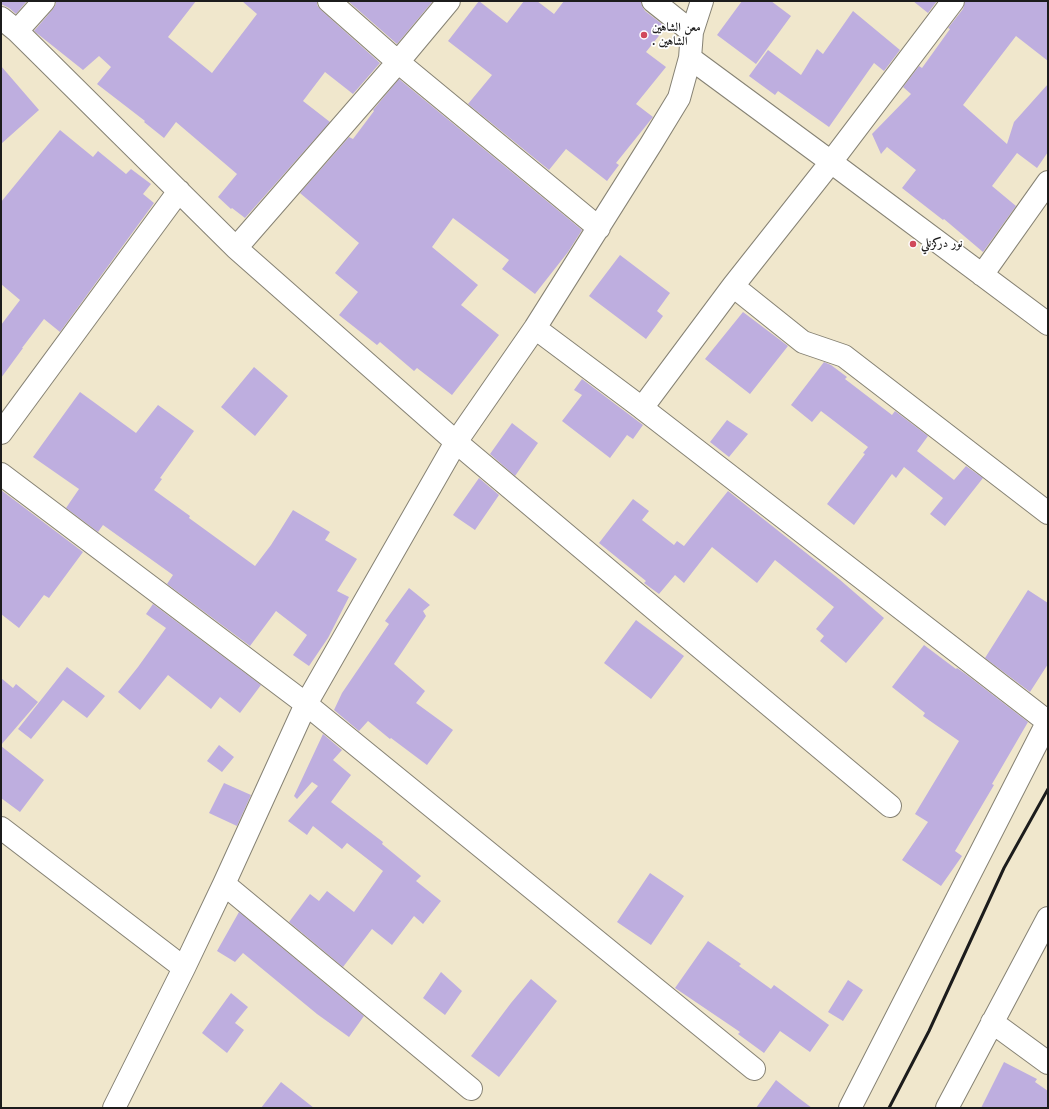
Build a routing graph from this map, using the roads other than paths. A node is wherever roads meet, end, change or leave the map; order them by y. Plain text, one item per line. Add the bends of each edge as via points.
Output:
1 (44, 1) edge
2 (329, 1) edge
3 (448, 1) edge
4 (653, 1) edge
5 (702, 1) edge
6 (953, 1) edge
7 (9, 24) edge
8 (692, 32) junction
9 (690, 58) junction
10 (398, 62) junction
11 (831, 162) junction
12 (1048, 182) edge
13 (178, 191) junction
14 (599, 228) junction
15 (236, 248) junction
16 (982, 275) junction
17 (733, 286) junction
18 (1048, 324) edge
19 (536, 328) junction
20 (642, 408) junction
21 (1, 433) edge
22 (456, 442) junction
23 (1, 474) edge
24 (1048, 513) edge
25 (306, 704) junction
26 (1048, 722) edge
27 (890, 806) dead end
28 (1, 828) edge
29 (224, 884) junction
30 (1048, 919) edge
31 (184, 968) junction
32 (992, 1022) junction
33 (1048, 1063) edge
34 (754, 1070) dead end
35 (471, 1090) dead end
36 (114, 1108) edge
37 (850, 1108) edge
38 (947, 1108) edge

1 - 7 street
2 - 10 street
3 - 10 street
4 - 8 street
5 - 8 street
6 - 11 street
7 - 13 street
8 - 9 street
9 - 11 street
9 - 14 street via 679,98
10 - 14 street
10 - 15 street
11 - 16 street
11 - 17 street
12 - 16 street
13 - 15 street
13 - 21 street
14 - 19 street
15 - 22 street
16 - 18 street
17 - 20 street
17 - 24 street via 803,342 844,356
19 - 20 street
19 - 22 street
20 - 26 street
22 - 25 street
22 - 27 street
23 - 25 street
25 - 29 street
25 - 34 street
26 - 37 street
28 - 31 street
29 - 31 street
29 - 35 street
30 - 32 street
31 - 36 street
32 - 33 street
32 - 38 street

